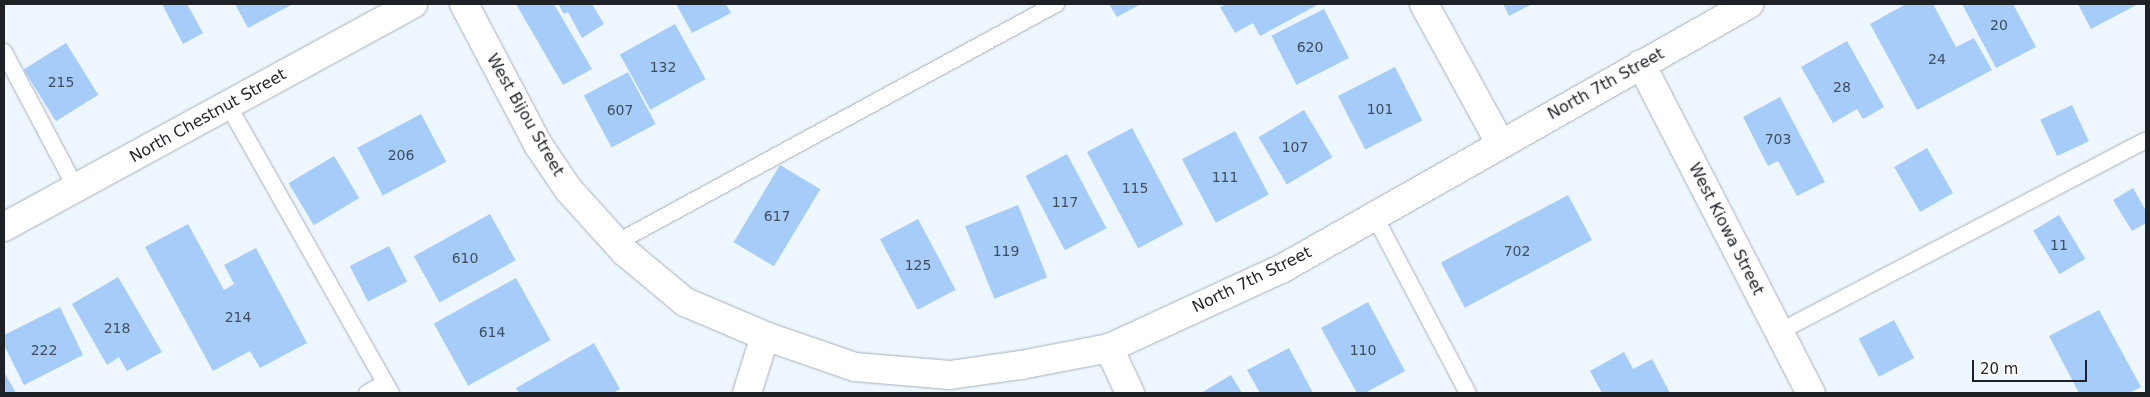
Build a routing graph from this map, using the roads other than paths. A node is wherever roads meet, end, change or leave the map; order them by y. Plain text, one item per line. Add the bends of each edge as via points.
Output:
1 (413, 4) edge
2 (464, 4) edge
3 (1056, 4) edge
4 (1424, 4) edge
5 (1749, 4) edge
6 (4, 52) edge
7 (1640, 64) junction
8 (228, 105) junction
9 (2146, 140) edge
10 (1500, 143) junction
11 (76, 188) junction
12 (1374, 215) junction
13 (4, 226) edge
14 (616, 243) junction
15 (1779, 332) junction
16 (766, 336) junction
17 (1109, 348) junction
18 (389, 388) edge
19 (367, 393) edge
20 (747, 393) edge
21 (1130, 393) edge
22 (1468, 393) edge
23 (1811, 393) edge

1 - 8 street, North Chestnut Street
2 - 14 street, West Bijou Street via 539,146 568,188
3 - 14 lane
4 - 10 street
5 - 7 street, North 7th Street
6 - 11 lane
7 - 10 street, North 7th Street
7 - 15 street, West Kiowa Street
8 - 11 street, North Chestnut Street
8 - 18 lane
9 - 15 lane
10 - 12 street, North 7th Street
11 - 13 street, North Chestnut Street
12 - 17 street, North 7th Street via 1283,268
12 - 22 lane
14 - 16 street, West Bijou Street via 685,302
15 - 23 street, West Kiowa Street
16 - 17 street, North 7th Street via 855,367 950,374 1021,366
16 - 20 street
17 - 21 street
18 - 19 lane

